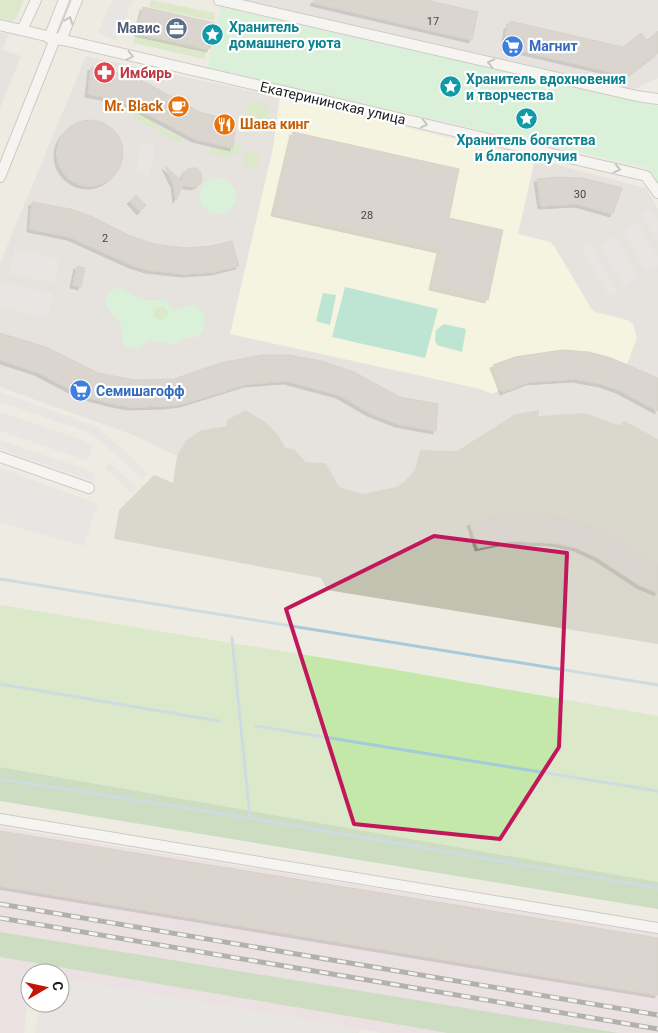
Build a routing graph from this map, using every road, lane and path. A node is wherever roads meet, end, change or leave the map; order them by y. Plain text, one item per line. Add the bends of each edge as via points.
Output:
1 (36, 0) edge
2 (64, 0) edge
3 (77, 0) edge
4 (219, 0) edge
5 (0, 25) edge
6 (22, 30) junction
7 (55, 39) junction
8 (658, 99) edge
9 (0, 177) edge
10 (658, 193) edge
11 (0, 457) edge
12 (89, 488) dead end
13 (0, 819) edge
14 (658, 928) edge

1 - 6 street
2 - 7 street
7 -> 3 street
8 -> 4 street
5 - 6 street, Екатерининская улица
6 - 7 street, Екатерининская улица
7 - 9 street
7 -> 10 street, Екатерининская улица via 646,176
11 - 12 street
13 - 14 street

